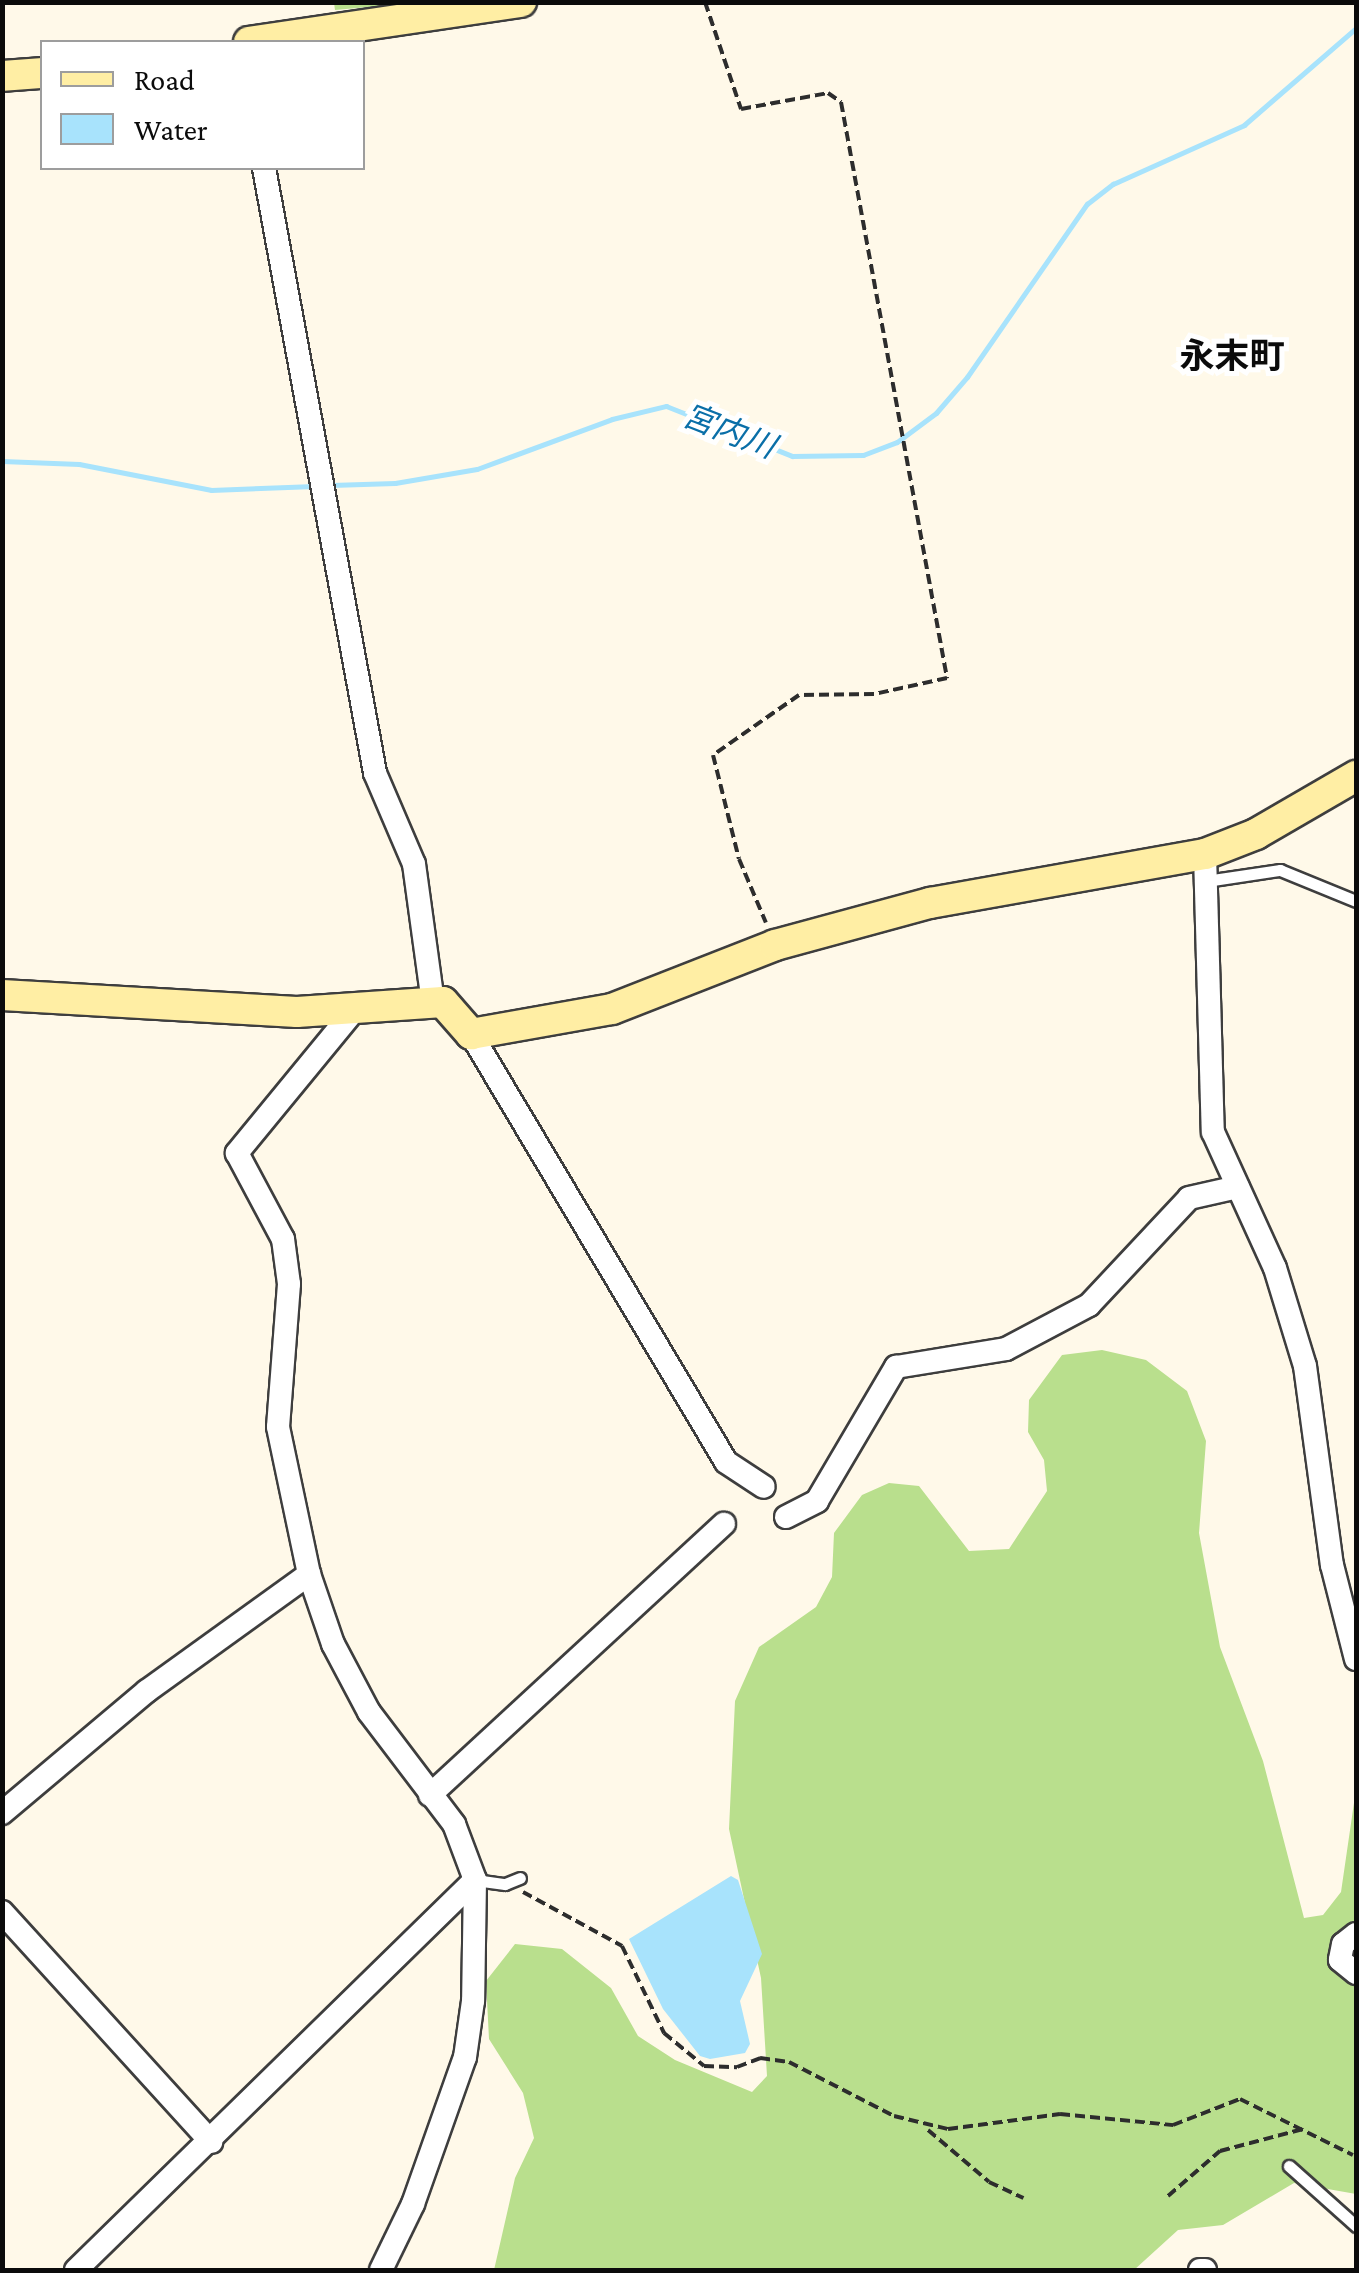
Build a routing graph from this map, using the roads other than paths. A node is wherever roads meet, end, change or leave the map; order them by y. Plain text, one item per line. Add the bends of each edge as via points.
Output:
1 (522, 2) edge
2 (263, 40) edge
3 (40, 73) edge
4 (2, 76) edge
5 (264, 170) edge
6 (1356, 776) edge
7 (1206, 868) junction
8 (1356, 902) edge
9 (2, 995) edge
10 (432, 1002) junction
11 (356, 1008) junction
12 (471, 1034) junction
13 (1238, 1187) junction
14 (764, 1487) dead end
15 (786, 1517) dead end
16 (724, 1524) dead end
17 (309, 1574) junction
18 (1356, 1659) edge
19 (430, 1795) junction
20 (2, 1813) edge
21 (520, 1878) dead end
22 (475, 1880) junction
23 (2, 1912) edge
24 (1356, 1934) edge
25 (1356, 1973) edge
26 (211, 2142) junction
27 (1289, 2166) dead end
28 (1356, 2226) edge
29 (76, 2270) edge
30 (382, 2270) edge

1 - 2 street
3 - 4 street
5 - 10 street via 376,773 414,864
6 - 7 street
7 - 8 lane via 1280,870
7 - 12 street via 930,903 775,946 612,1009
7 - 13 street via 1213,1132
9 - 11 street via 297,1012
10 - 11 street
10 - 12 street via 443,1002
11 - 17 street via 237,1153 282,1239 290,1284 278,1427
12 - 14 street via 726,1462
13 - 15 street via 1189,1198 1090,1305 1006,1348 896,1367 817,1501
13 - 18 street via 1275,1268 1305,1366 1332,1565
16 - 19 street
17 - 19 street via 333,1644 369,1712
17 - 20 street via 147,1691
19 - 22 street via 464,1841
21 - 22 lane via 505,1884
22 - 26 street
22 - 30 street via 473,2001 464,2058 413,2204
23 - 26 street
24 - 25 street via 1343,1944 1340,1960
26 - 29 street
27 - 28 lane

